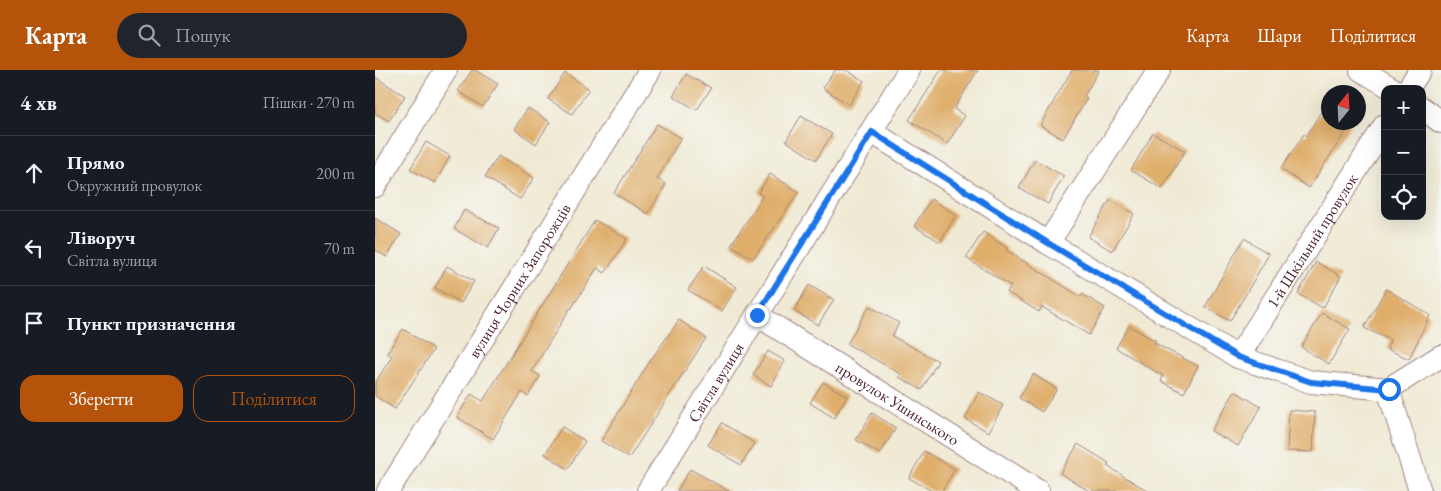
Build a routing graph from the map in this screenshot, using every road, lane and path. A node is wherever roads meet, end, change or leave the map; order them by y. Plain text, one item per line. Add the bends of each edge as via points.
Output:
1 (446, 70) edge
2 (650, 70) edge
3 (909, 70) edge
4 (1159, 70) edge
5 (1361, 70) edge
6 (1419, 70) edge
7 (1386, 85) edge
8 (1410, 85) edge
9 (1426, 111) edge
10 (1441, 122) edge
11 (1382, 130) edge
12 (872, 132) junction
13 (375, 186) edge
14 (1048, 243) junction
15 (757, 315) junction
16 (1441, 356) edge
17 (1238, 357) junction
18 (1389, 389) junction
19 (388, 491) edge
20 (648, 491) edge
21 (1038, 491) edge
22 (1420, 491) edge

1 - 13 street
2 - 19 street, вулиця Чорних Запорожців
3 - 12 street, Світла вулиця
4 - 14 street
5 - 7 street
6 - 8 street
9 - 10 street
11 - 17 street, 1-й Шкільний провулок
12 - 14 street
12 - 15 street, Світла вулиця
14 - 17 street
15 - 20 street, Світла вулиця
15 - 21 street, провулок Ушинського
16 - 18 street
17 - 18 street via 1311,382
18 - 22 street

